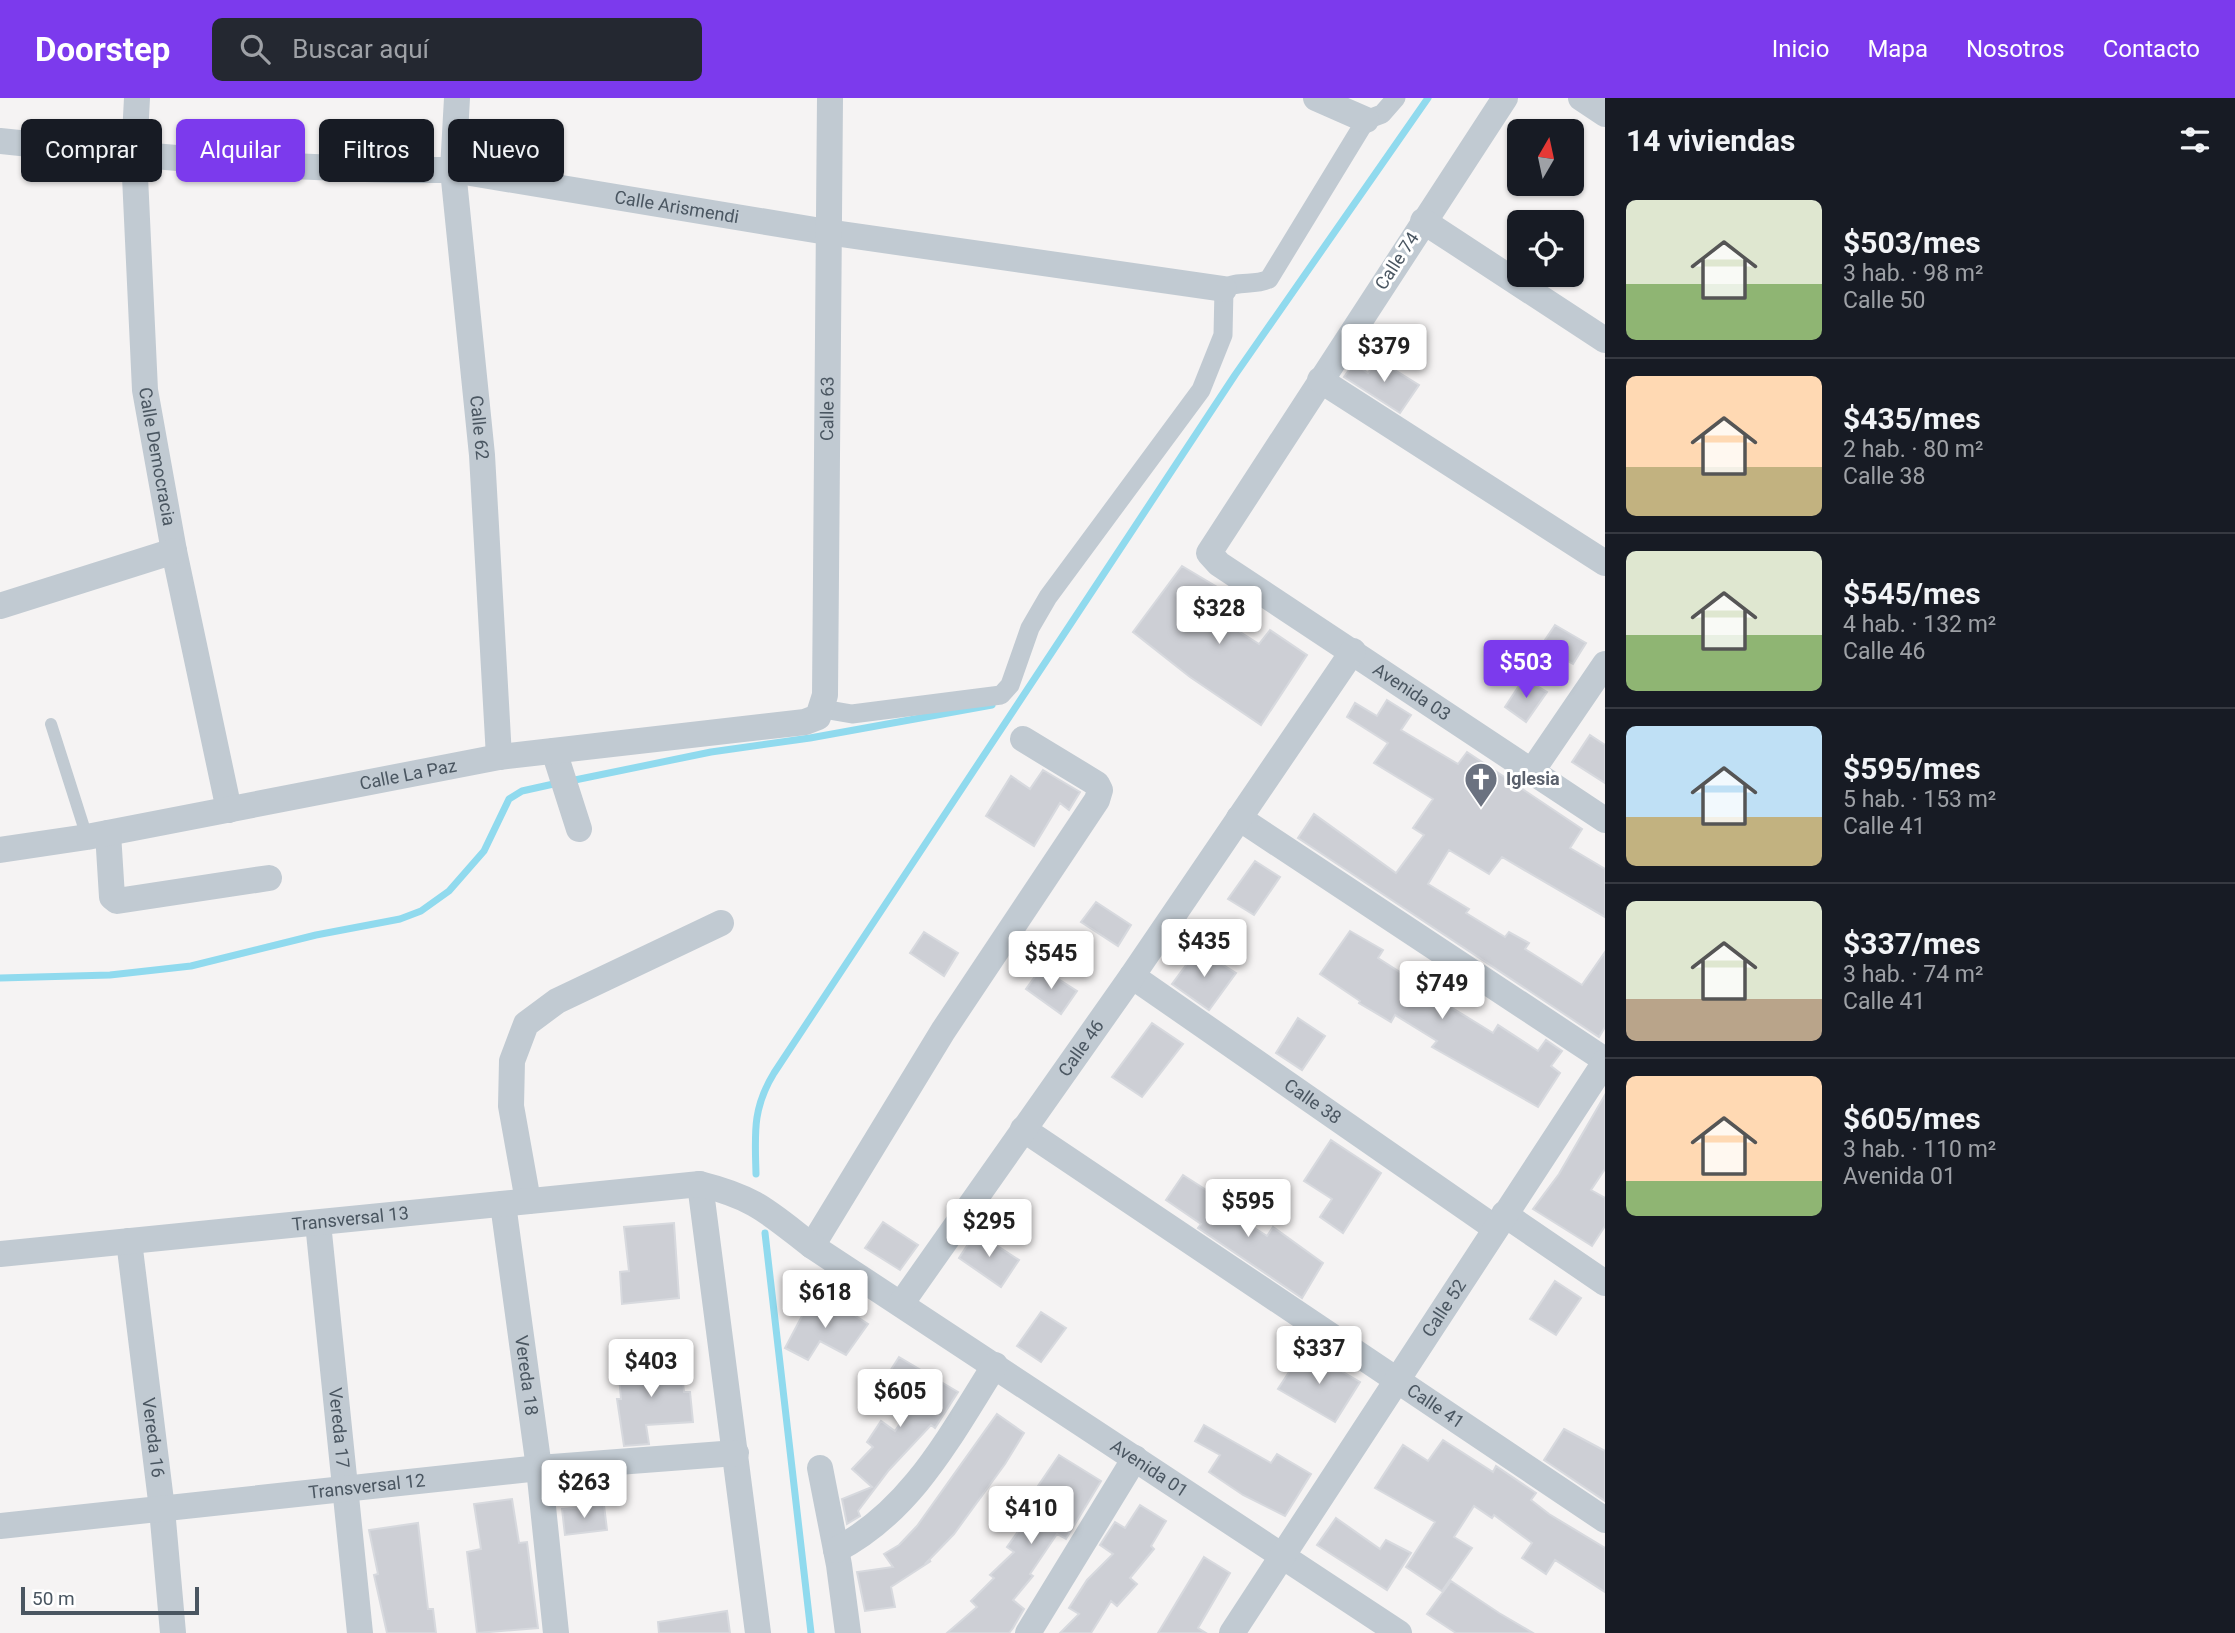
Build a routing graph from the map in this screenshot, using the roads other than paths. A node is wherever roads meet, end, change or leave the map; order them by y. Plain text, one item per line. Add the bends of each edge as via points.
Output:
1 (137, 98) edge
2 (457, 98) edge
3 (830, 98) edge
4 (1316, 98) edge
5 (1396, 98) edge
6 (1505, 98) edge
7 (1581, 98) edge
8 (1605, 114) edge
9 (136, 119) edge
10 (456, 119) edge
11 (1366, 120) junction
12 (0, 141) edge
13 (21, 143) edge
14 (162, 157) edge
15 (448, 170) edge
16 (135, 182) edge
17 (454, 182) edge
18 (525, 182) edge
19 (1423, 221) junction
20 (827, 232) junction
21 (1224, 289) junction
22 (1605, 340) edge
23 (1320, 380) junction
24 (174, 551) junction
25 (1605, 563) edge
26 (1219, 564) joint
27 (0, 606) edge
28 (1353, 652) junction
29 (1605, 664) edge
30 (820, 713) junction
31 (51, 724) dead end
32 (1023, 739) dead end
33 (499, 757) junction
34 (557, 762) junction
35 (1532, 771) junction
36 (229, 810) junction
37 (1239, 818) junction
38 (1605, 820) edge
39 (579, 830) dead end
40 (97, 835) junction
41 (0, 850) edge
42 (269, 878) dead end
43 (721, 923) dead end
44 (1132, 976) junction
45 (1605, 1061) edge
46 (1023, 1129) junction
47 (700, 1184) junction
48 (516, 1202) junction
49 (1499, 1221) junction
50 (318, 1223) junction
51 (129, 1241) junction
52 (812, 1246) junction
53 (0, 1254) edge
54 (1605, 1283) edge
55 (901, 1304) junction
56 (995, 1365) junction
57 (1397, 1378) junction
58 (736, 1452) junction
59 (1135, 1458) junction
60 (539, 1468) junction
61 (820, 1468) dead end
62 (345, 1489) junction
63 (162, 1509) junction
64 (1605, 1520) edge
65 (0, 1527) edge
66 (836, 1550) junction
67 (1283, 1554) junction
68 (173, 1633) edge
69 (360, 1633) edge
70 (556, 1633) edge
71 (758, 1633) edge
72 (848, 1633) edge
73 (1028, 1633) edge
74 (1232, 1633) edge
75 (1399, 1633) edge

1 - 9 street, Calle Democracia
2 - 10 street, Calle 62
3 - 20 street, Calle 63
4 - 11 street
5 - 11 street via 1382,114
6 - 19 street, Calle 74
7 - 8 street
11 - 21 street via 1269,279 1260,284 1232,283
12 - 13 street, Calle Arismendi
14 - 15 street, Calle Arismendi
16 - 24 street, Calle Democracia via 145,390
17 - 33 street, Calle 62 via 482,455
18 - 20 street, Calle Arismendi
19 - 22 street
19 - 23 street, Calle 74
20 - 21 street, Calle Arismendi
20 - 30 street, Calle 63 via 825,695
21 - 30 street via 1223,335 1200,390 1048,597 1030,628 1010,685 1001,695 852,715
23 - 25 street
23 - 26 street, Calle 74 via 1209,553
24 - 27 street
24 - 36 street, Calle Democracia
26 - 28 street, Avenida 03
28 - 35 street, Avenida 03
28 - 37 street, Calle 46
29 - 35 street
30 - 34 street, Calle La Paz via 805,722
31 - 40 lane
32 - 52 street via 1097,784 1097,800 943,1031
33 - 34 street, Calle La Paz
33 - 36 street, Calle La Paz
34 - 39 street
35 - 38 street, Avenida 03
36 - 40 street, Calle La Paz
37 - 44 street, Calle 46
37 - 45 street
40 - 41 street, Calle La Paz
40 - 42 street via 117,901
43 - 48 street, Vereda 18 via 556,1001 526,1024 512,1060
44 - 46 street, Calle 46
44 - 49 street, Calle 38
45 - 49 street, Calle 52
46 - 55 street, Calle 46
46 - 57 street, Calle 41
47 - 48 street, Transversal 13
47 - 52 street, Avenida 01 via 756,1202
47 - 58 street
48 - 50 street, Transversal 13
48 - 60 street, Vereda 18
49 - 54 street, Calle 38
49 - 57 street, Calle 52
50 - 51 street, Transversal 13
50 - 62 street, Vereda 17
51 - 53 street, Transversal 13
51 - 63 street, Vereda 16
52 - 55 street, Avenida 01
55 - 56 street, Avenida 01
56 - 59 street, Avenida 01
56 - 66 street via 922,1478 892,1512
57 - 64 street, Calle 41
57 - 67 street, Calle 52
58 - 60 street, Transversal 12
58 - 71 street
59 - 67 street, Avenida 01
59 - 73 street
60 - 62 street, Transversal 12
60 - 70 street, Vereda 18
61 - 66 street
62 - 63 street, Transversal 12
62 - 69 street, Vereda 17
63 - 65 street, Transversal 12
63 - 68 street, Vereda 16
66 - 72 street
67 - 74 street, Calle 52
67 - 75 street, Avenida 01

